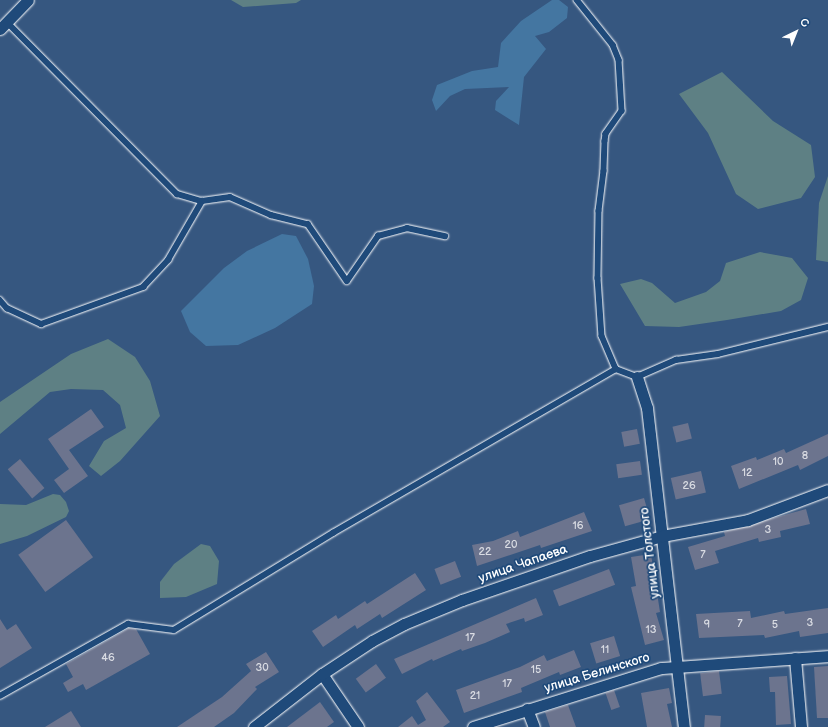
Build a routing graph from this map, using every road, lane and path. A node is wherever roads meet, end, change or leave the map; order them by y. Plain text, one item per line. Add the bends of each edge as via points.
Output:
1 (28, 0) edge
2 (577, 0) edge
3 (3, 26) edge
4 (202, 201) junction
5 (445, 236) dead end
6 (0, 300) edge
7 (828, 327) edge
8 (616, 369) junction
9 (637, 377) junction
10 (828, 490) edge
11 (662, 536) junction
12 (828, 656) edge
13 (795, 658) junction
14 (678, 666) junction
15 (322, 674) junction
16 (0, 696) edge
17 (527, 709) junction
18 (254, 727) edge
19 (358, 727) edge
20 (474, 727) edge
21 (534, 727) edge
22 (684, 727) edge
23 (801, 727) edge

1 - 3 street
2 - 8 lane via 613,45 620,60 622,111 604,141 599,241 601,329
3 - 4 lane via 177,194
4 - 5 lane via 230,197 271,215 308,224 347,281 378,236 407,228
4 - 6 lane via 168,260 143,287 42,324 7,308
7 - 9 lane via 718,354 676,360
8 - 9 lane
8 - 16 lane via 353,521 174,630 128,624
9 - 11 street, улица Толстого via 647,408
10 - 11 street, улица Чапаева via 748,520
11 - 14 street, улица Толстого
11 - 15 street, улица Чапаева via 590,556 462,600 404,624
12 - 13 street, улица Белинского
13 - 14 street, улица Белинского
13 - 23 street
14 - 17 street, улица Белинского via 636,674
14 - 22 street, улица Толстого
15 - 18 street, улица Чапаева
15 - 19 street
17 - 20 street, улица Белинского
17 - 21 street

